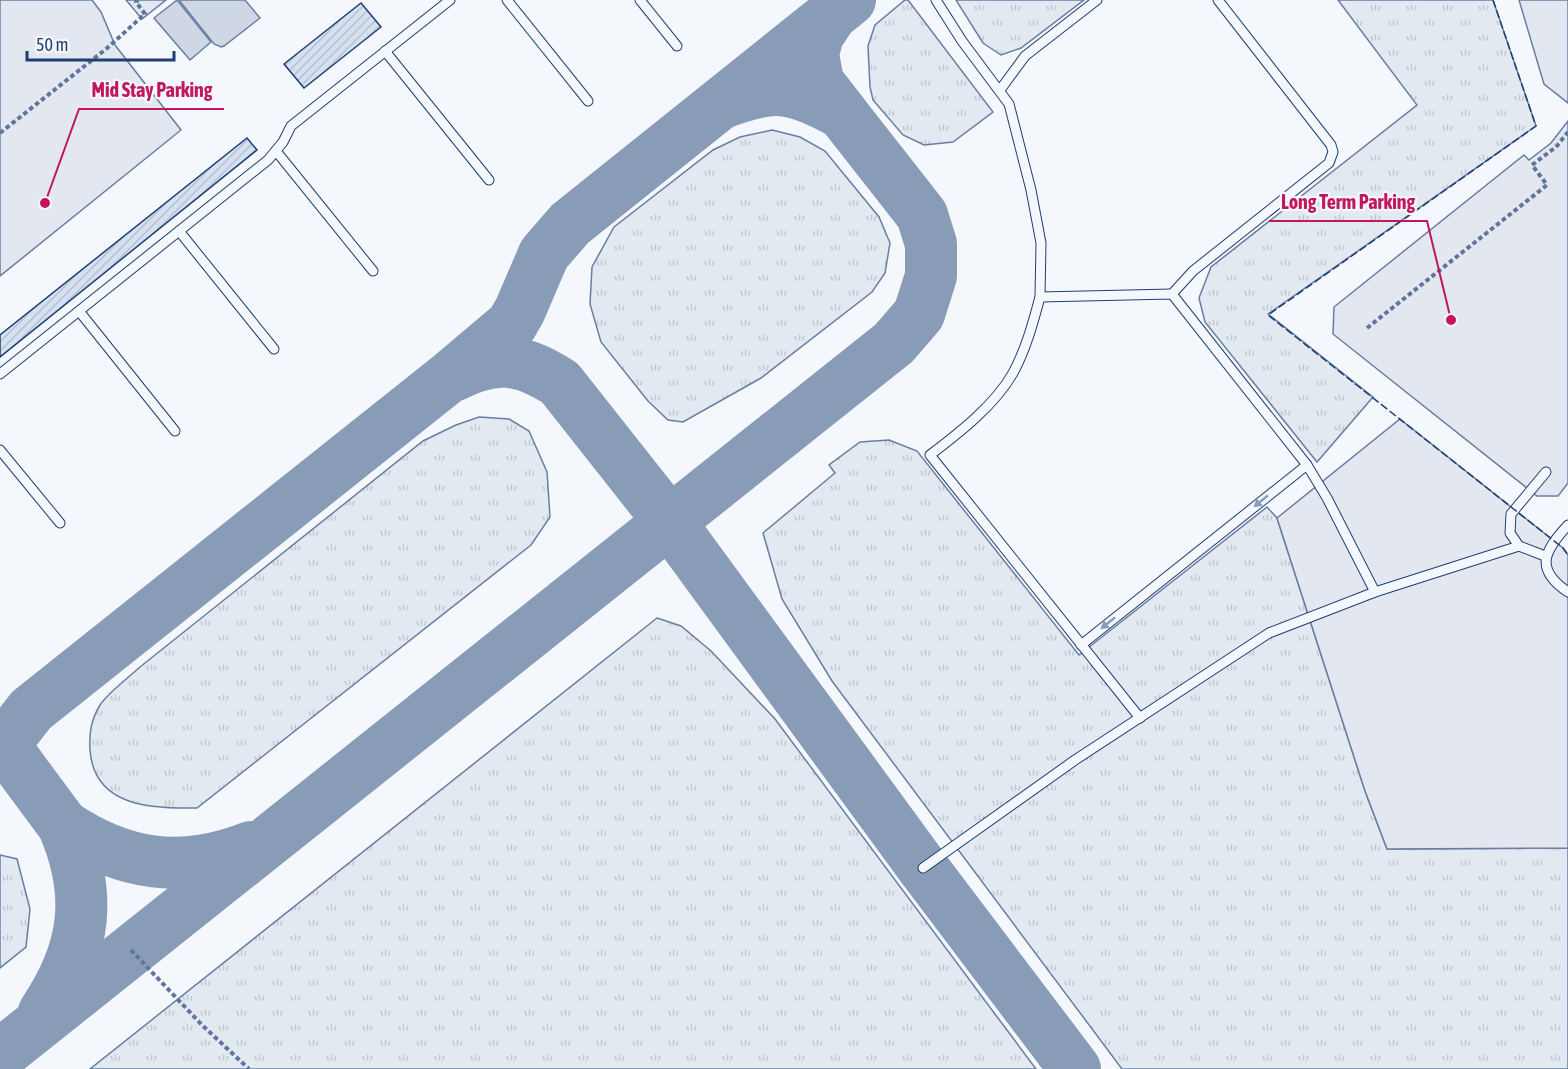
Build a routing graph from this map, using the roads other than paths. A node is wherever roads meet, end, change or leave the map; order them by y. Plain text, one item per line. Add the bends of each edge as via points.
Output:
1 (450, 0) edge
2 (507, 0) edge
3 (640, 0) edge
4 (936, 0) edge
5 (1097, 0) edge
6 (1218, 0) edge
7 (677, 46) dead end
8 (385, 51) junction
9 (1000, 90) junction
10 (588, 100) dead end
11 (276, 151) junction
12 (489, 180) dead end
13 (179, 231) junction
14 (373, 271) dead end
15 (1172, 294) junction
16 (1040, 297) junction
17 (79, 311) junction
18 (274, 349) dead end
19 (0, 374) edge
20 (175, 431) dead end
21 (0, 450) edge
22 (1307, 465) junction
23 (1546, 472) dead end
24 (60, 523) dead end
25 (1568, 525) edge
26 (1519, 546) junction
27 (1545, 556) junction
28 (1376, 592) junction
29 (1568, 592) edge
30 (1081, 645) junction
31 (1140, 718) junction
32 (923, 868) dead end

1 - 8 lane
2 - 10 lane
3 - 7 lane
4 - 9 lane
5 - 9 lane via 1025,56
6 - 15 lane via 1333,152 1329,163 1193,271
8 - 11 lane via 291,126
8 - 12 lane
9 - 16 lane via 1009,104 1031,189 1041,243
11 - 13 lane
11 - 14 lane
13 - 17 lane
13 - 18 lane
15 - 16 lane
15 - 22 lane
16 - 30 lane via 1012,375 977,416 930,455
17 - 19 lane
17 - 20 lane
21 - 24 lane
22 - 28 lane
22 -> 30 lane
23 - 26 lane via 1511,514 1510,533
25 - 27 lane
26 - 27 lane
26 - 28 lane
27 - 29 lane via 1546,570
28 - 31 lane via 1269,633
30 - 31 lane
31 - 32 lane

